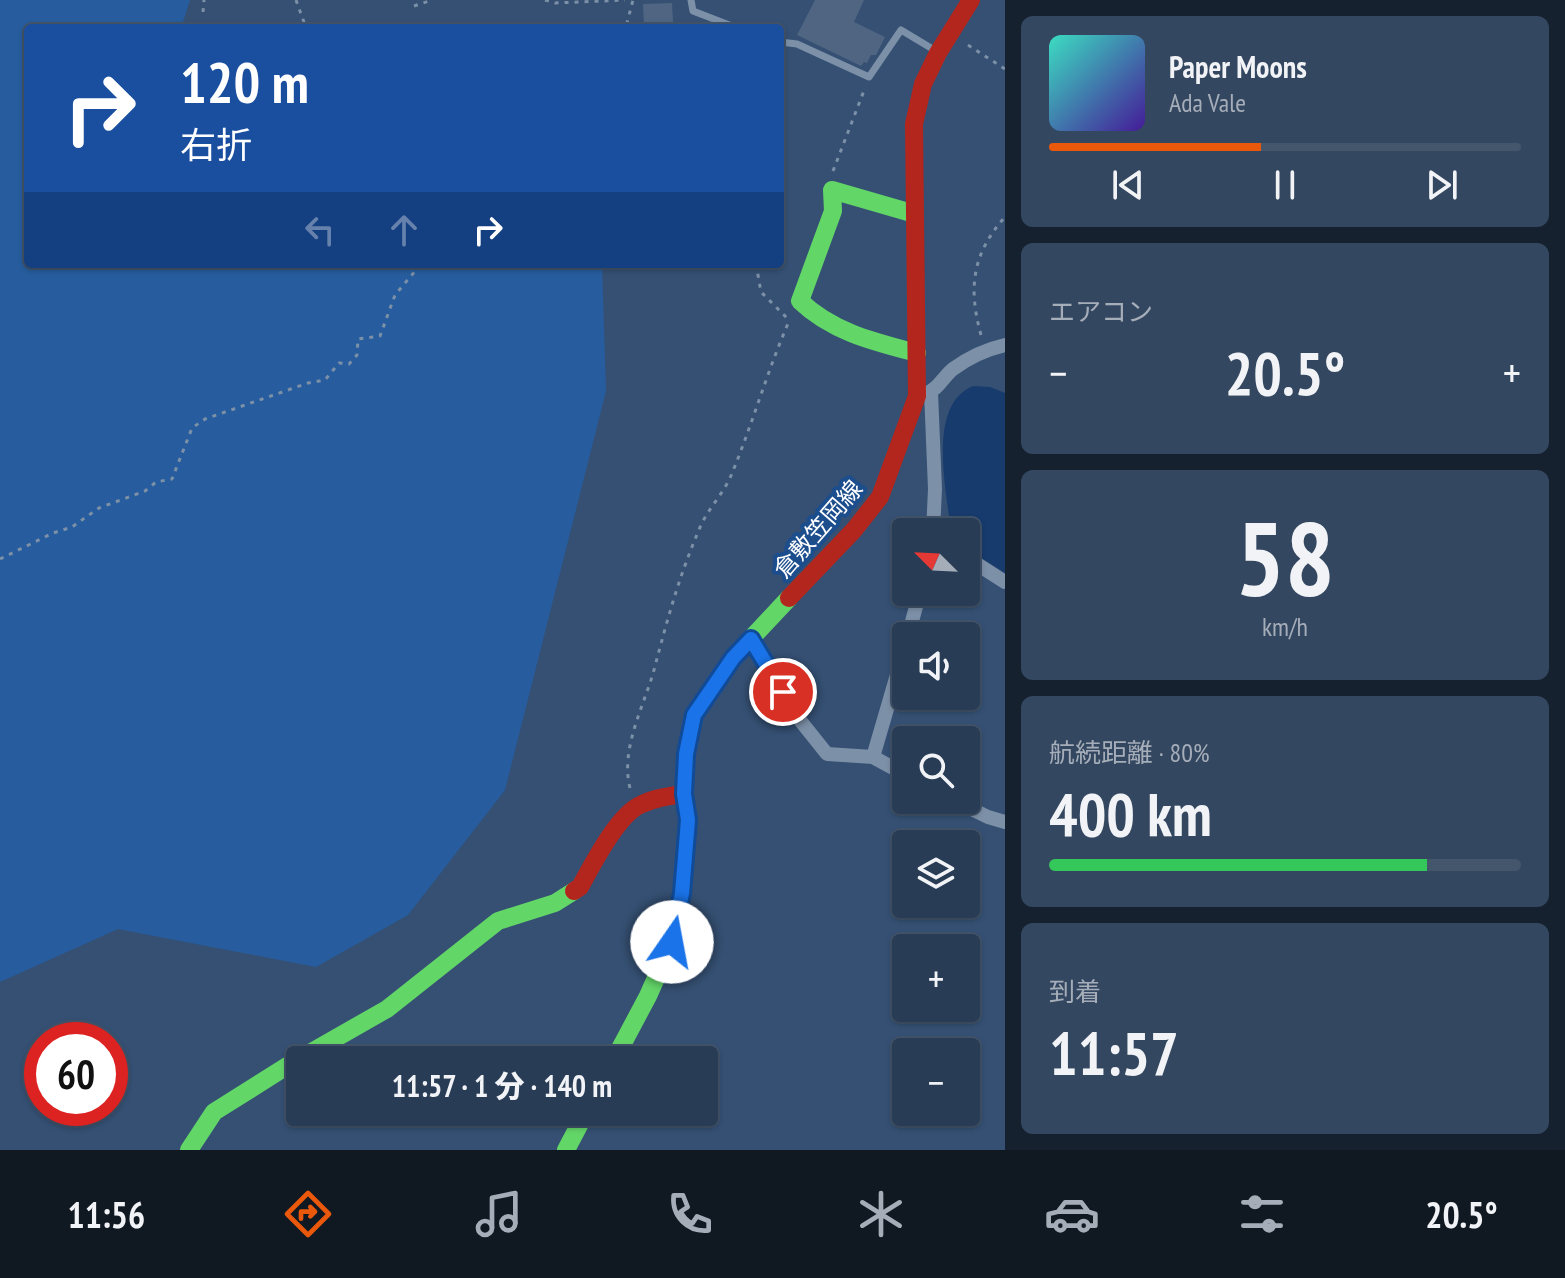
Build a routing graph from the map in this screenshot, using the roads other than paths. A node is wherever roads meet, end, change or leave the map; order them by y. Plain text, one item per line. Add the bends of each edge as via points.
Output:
1 (691, 0) edge
2 (971, 0) edge
3 (727, 24) edge
4 (784, 42) edge
5 (938, 53) junction
6 (915, 214) junction
7 (1005, 345) edge
8 (917, 353) junction
9 (924, 394) junction
10 (934, 518) edge
11 (980, 566) edge
12 (1005, 582) edge
13 (751, 639) junction
14 (892, 692) edge
15 (873, 757) junction
16 (892, 767) edge
17 (684, 794) junction
18 (980, 813) edge
19 (1005, 822) edge
20 (621, 1046) edge
21 (579, 1126) edge
22 (189, 1150) edge
23 (566, 1150) edge

1 - 3 lane via 693,11
2 - 5 main road, 倉敷笠岡線
4 - 5 lane via 869,77 901,30
5 - 6 main road, 倉敷笠岡線 via 923,84 914,124
6 - 8 main road, 倉敷笠岡線
6 - 8 main road via 832,190 833,211 800,301 863,339
7 - 9 street via 951,370
8 - 9 main road, 倉敷笠岡線
9 - 10 street
9 - 13 main road, 倉敷笠岡線 via 880,497
11 - 12 street
13 - 15 street via 799,719 827,754
13 - 17 main road, 倉敷笠岡線 via 694,715
14 - 15 street
15 - 16 street
17 - 20 main road, 倉敷笠岡線 via 688,820 672,942
17 - 22 main road via 637,806 610,835 580,887 555,903 498,921 387,1009 214,1112
18 - 19 street
21 - 23 main road

